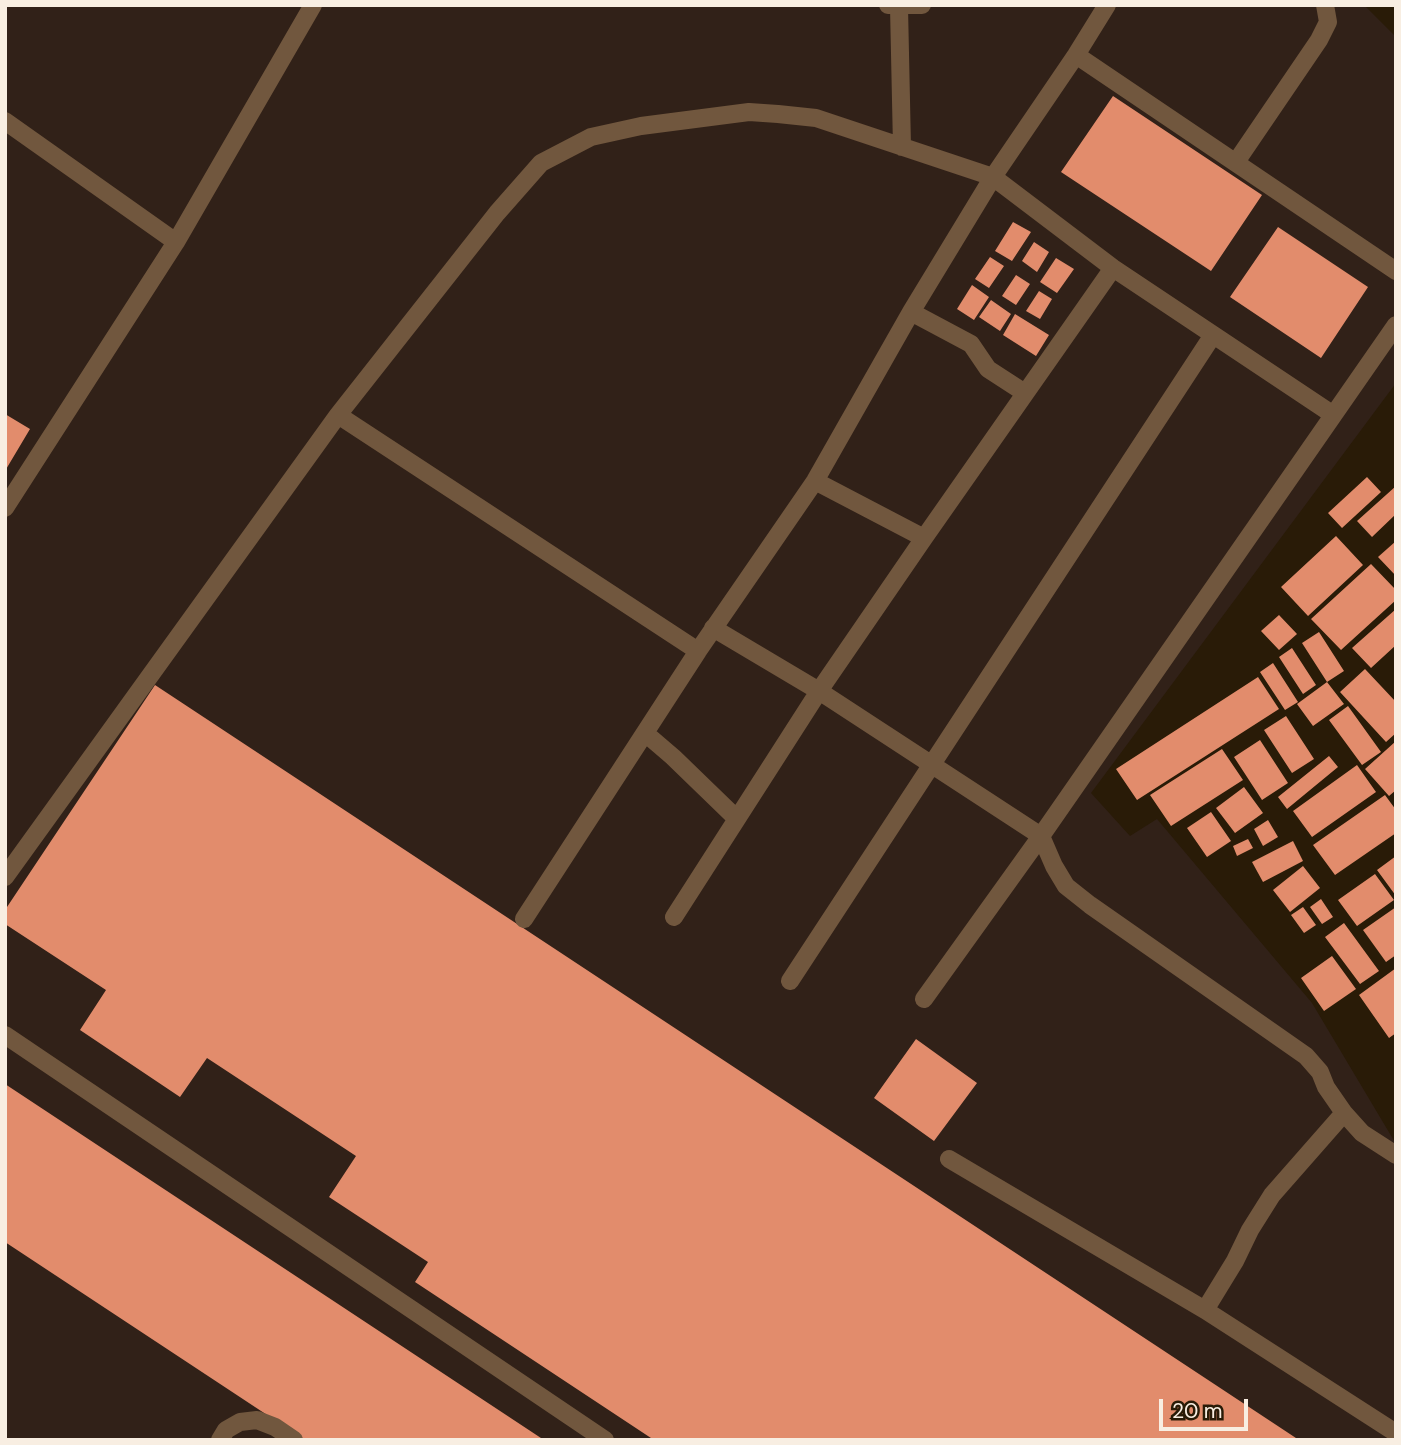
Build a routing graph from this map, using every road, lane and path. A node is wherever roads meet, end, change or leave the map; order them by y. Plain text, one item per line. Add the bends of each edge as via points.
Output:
1 (313, 5) edge
2 (922, 5) edge
3 (1107, 5) edge
4 (1325, 5) edge
5 (893, 6) edge
6 (1076, 55) junction
7 (5, 121) edge
8 (902, 147) junction
9 (1236, 162) junction
10 (993, 177) junction
11 (176, 242) junction
12 (1113, 268) junction
13 (1396, 271) edge
14 (911, 312) junction
15 (1396, 325) edge
16 (1213, 335) junction
17 (1026, 393) junction
18 (338, 415) junction
19 (1332, 415) junction
20 (815, 481) junction
21 (5, 508) edge
22 (924, 538) junction
23 (713, 628) junction
24 (698, 651) junction
25 (820, 691) junction
26 (645, 733) junction
27 (931, 764) junction
28 (737, 819) junction
29 (1041, 836) junction
30 (5, 877) edge
31 (674, 917) dead end
32 (524, 919) dead end
33 (790, 981) dead end
34 (924, 999) dead end
35 (5, 1035) edge
36 (1344, 1113) junction
37 (1396, 1155) edge
38 (948, 1159) dead end
39 (1205, 1310) junction
40 (1396, 1433) edge
41 (220, 1440) edge
42 (294, 1440) edge
43 (605, 1440) edge

1 - 11 lane
2 - 5 lane
3 - 6 lane
4 - 9 lane via 1328,22 1320,40
5 - 8 lane
6 - 9 lane
6 - 10 lane
7 - 11 lane
8 - 10 lane
8 - 18 lane via 816,118 750,112 591,137 541,163 496,212
9 - 13 lane
10 - 12 lane
10 - 14 lane
11 - 21 lane
12 - 16 lane
12 - 17 lane
14 - 17 lane via 971,344 988,369
14 - 20 lane
15 - 19 lane
16 - 19 lane
16 - 27 lane
17 - 22 lane
18 - 24 lane
18 - 30 lane
19 - 29 lane
20 - 22 lane
20 - 23 lane
22 - 25 lane
23 - 24 lane
23 - 25 lane
24 - 26 lane
25 - 27 lane
25 - 28 lane
26 - 28 lane
26 - 32 lane
27 - 29 lane
27 - 33 lane
28 - 31 lane
29 - 34 lane
29 - 36 lane via 1066,886 1307,1056
35 - 43 lane
36 - 37 lane via 1362,1133
36 - 39 lane via 1272,1195
38 - 39 lane
39 - 40 lane
41 - 42 lane via 240,1422 257,1420

